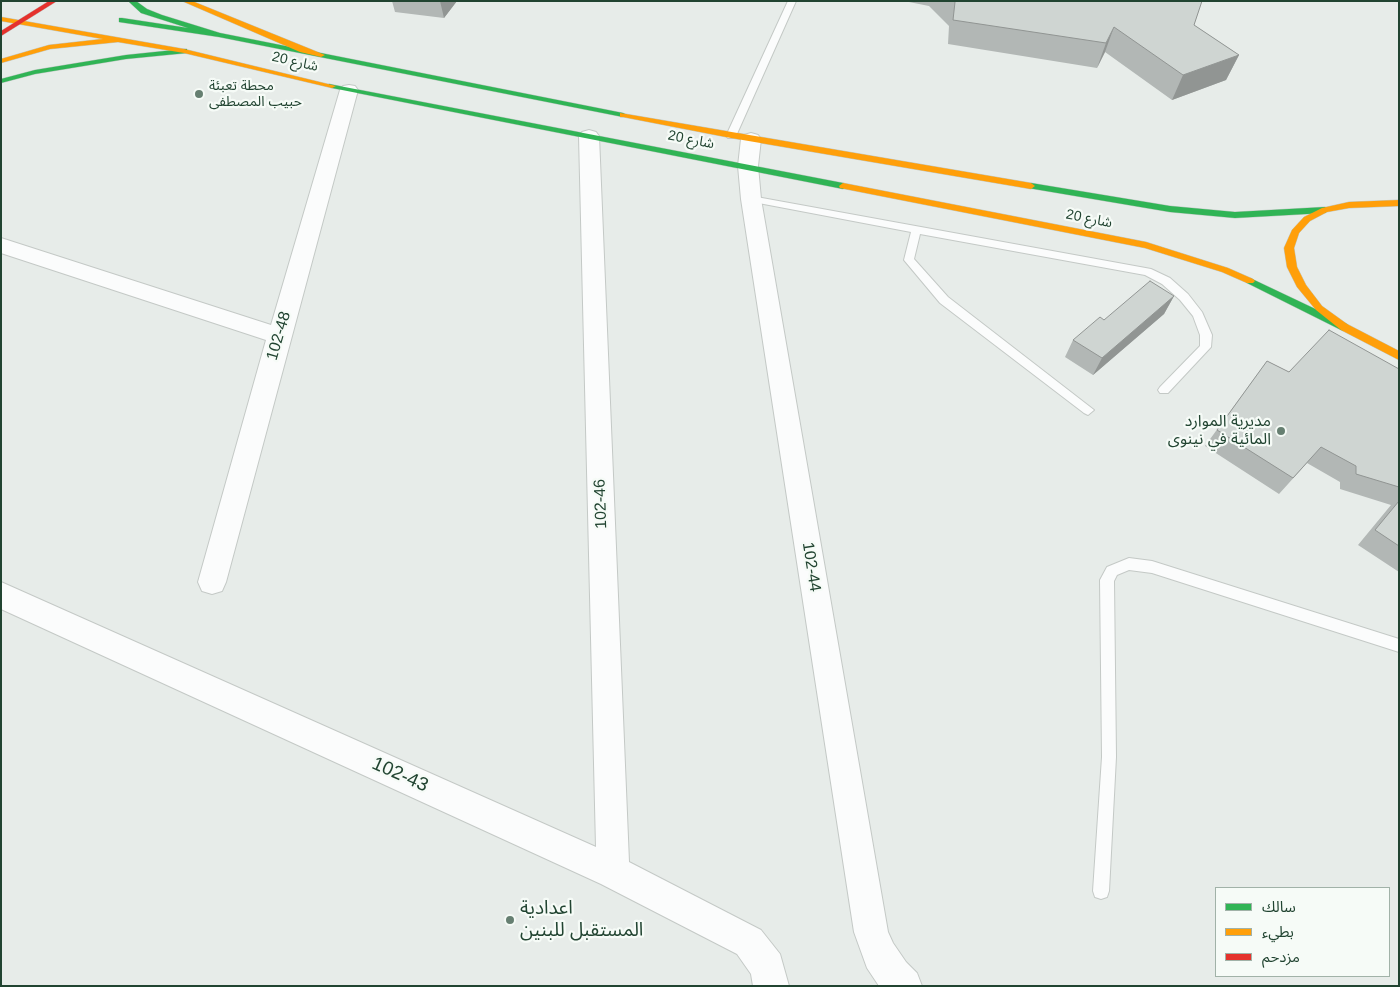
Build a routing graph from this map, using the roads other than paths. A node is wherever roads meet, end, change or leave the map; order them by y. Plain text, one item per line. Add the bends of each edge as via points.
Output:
1 (54, 1) edge
2 (131, 1) edge
3 (184, 1) edge
4 (792, 1) edge
5 (28, 5) dead end
6 (43, 8) junction
7 (62, 11) dead end
8 (111, 19) dead end
9 (1, 20) edge
10 (21, 22) junction
11 (1, 34) edge
12 (219, 35) junction
13 (123, 39) junction
14 (184, 51) junction
15 (335, 59) junction
16 (1, 61) edge
17 (1, 81) edge
18 (349, 90) junction
19 (588, 136) junction
20 (742, 137) junction
21 (748, 166) junction
22 (751, 198) junction
23 (1399, 203) edge
24 (1326, 210) junction
25 (916, 230) junction
26 (1, 245) edge
27 (1344, 327) junction
28 (279, 336) junction
29 (1399, 356) edge
30 (1164, 390) dead end
31 (1088, 410) dead end
32 (212, 582) dead end
33 (1, 595) edge
34 (1399, 646) edge
35 (613, 872) junction
36 (1101, 892) dead end
37 (771, 986) edge
38 (904, 986) edge

1 - 6 main road
2 - 12 main road via 159,17
3 - 15 main road via 303,50
4 - 20 lane
5 - 6 main road
6 - 7 main road
6 - 10 main road
8 - 12 main road, شارع 20
9 - 10 main road, شارع 20
10 - 11 main road
10 - 13 main road, شارع 20
12 - 15 main road, شارع 20
13 - 14 main road, شارع 20
13 - 16 main road via 50,47
14 - 17 main road via 34,72
14 - 18 main road, شارع 20
15 - 20 main road, شارع 20
18 - 19 main road, شارع 20
18 - 28 street, 102-48
19 - 21 main road, شارع 20
19 - 35 street, 102-46
20 - 21 street, 102-44
20 - 24 main road, شارع 20 via 1170,210 1235,215
21 - 22 street, 102-44
21 - 27 main road, شارع 20 via 1146,245 1257,283
22 - 25 lane
22 - 38 street, 102-44 via 871,932 880,955
23 - 24 main road via 1349,205
24 - 27 main road via 1307,219 1295,232 1289,248 1292,267 1302,287 1319,308
25 - 30 lane via 1108,264 1147,272 1166,281 1198,315 1206,335 1205,346
25 - 31 lane via 909,260 944,300
26 - 28 street
27 - 29 main road
28 - 32 street, 102-48
33 - 35 street, 102-43
34 - 36 lane via 1152,567 1129,564 1112,572 1107,580 1109,757
35 - 37 street, 102-43 via 749,942 767,967

